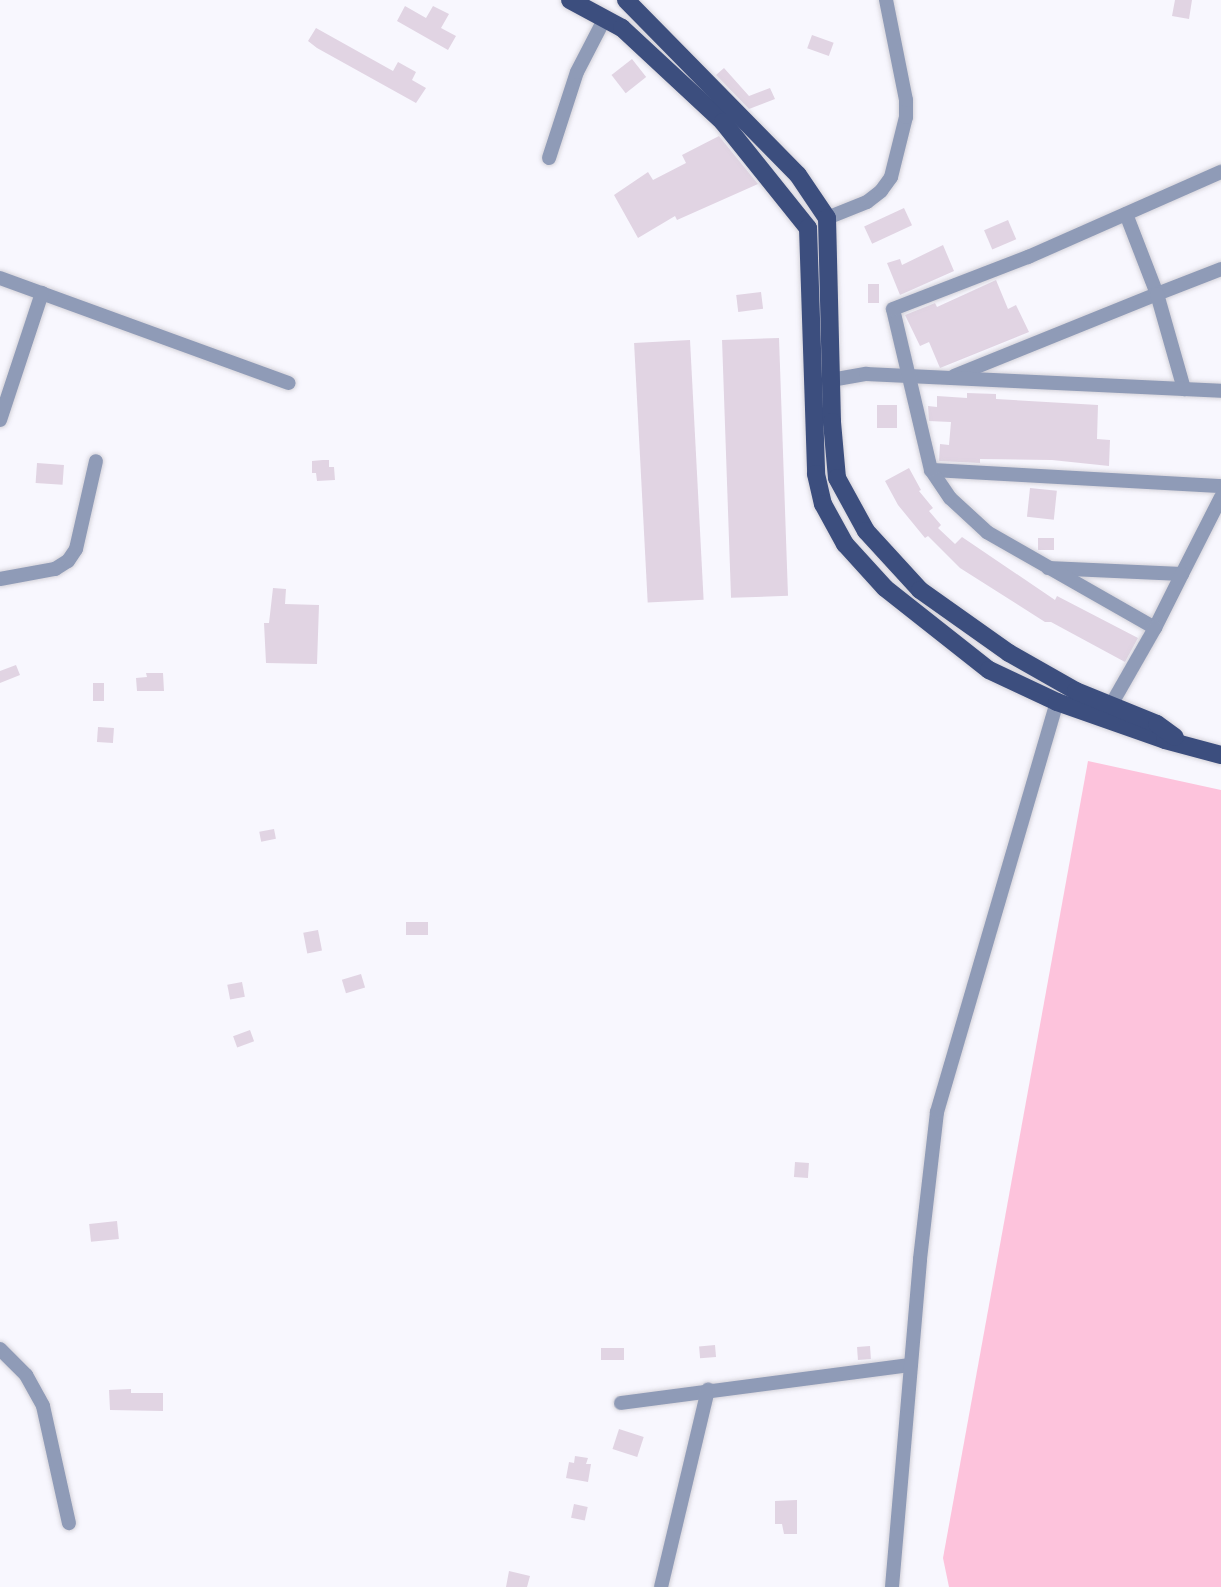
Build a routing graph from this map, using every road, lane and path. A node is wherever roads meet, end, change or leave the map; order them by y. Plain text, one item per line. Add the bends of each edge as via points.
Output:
1 (570, 0) edge
2 (626, 0) edge
3 (886, 0) edge
4 (606, 18) junction
5 (550, 158) dead end
6 (1221, 172) edge
7 (1126, 214) junction
8 (827, 218) junction
9 (1221, 269) edge
10 (0, 278) edge
11 (42, 293) junction
12 (1157, 294) junction
13 (907, 376) junction
14 (949, 378) junction
15 (831, 380) junction
16 (288, 383) dead end
17 (1184, 390) junction
18 (1221, 391) edge
19 (0, 420) edge
20 (96, 461) dead end
21 (932, 470) junction
22 (1221, 486) edge
23 (1221, 497) edge
24 (1046, 568) junction
25 (1182, 574) junction
26 (0, 579) edge
27 (1155, 628) junction
28 (1057, 702) junction
29 (1111, 705) junction
30 (1184, 743) junction
31 (1221, 755) edge
32 (0, 1349) edge
33 (911, 1365) junction
34 (708, 1390) junction
35 (621, 1403) dead end
36 (69, 1523) dead end
37 (661, 1587) edge
38 (892, 1587) edge

1 - 4 main road
2 - 8 main road via 798,175
3 - 8 street via 906,100 891,177 867,202
4 - 5 street via 577,72
4 - 28 main road via 723,122 808,228 816,474 823,504 845,544 886,588 989,670
6 - 7 street
7 - 12 street
7 - 13 street via 893,309
8 - 15 main road
9 - 12 street
10 - 11 street
11 - 16 street
11 - 19 street
12 - 14 street
12 - 17 street
13 - 14 street
13 - 15 street via 866,374
13 - 21 street
14 - 17 street
15 - 29 main road via 837,478 866,531 920,590 1009,653
17 - 18 street
20 - 26 street via 76,549 68,561 55,569
21 - 22 street
21 - 24 street via 950,498 987,532
23 - 25 street
24 - 25 street
24 - 27 street
25 - 27 street
27 - 29 street
28 - 30 main road
28 - 33 street via 937,1112
29 - 30 main road via 1157,724
30 - 31 main road
32 - 36 street via 26,1375 43,1406
33 - 34 street
33 - 38 street
34 - 35 street
34 - 37 street

